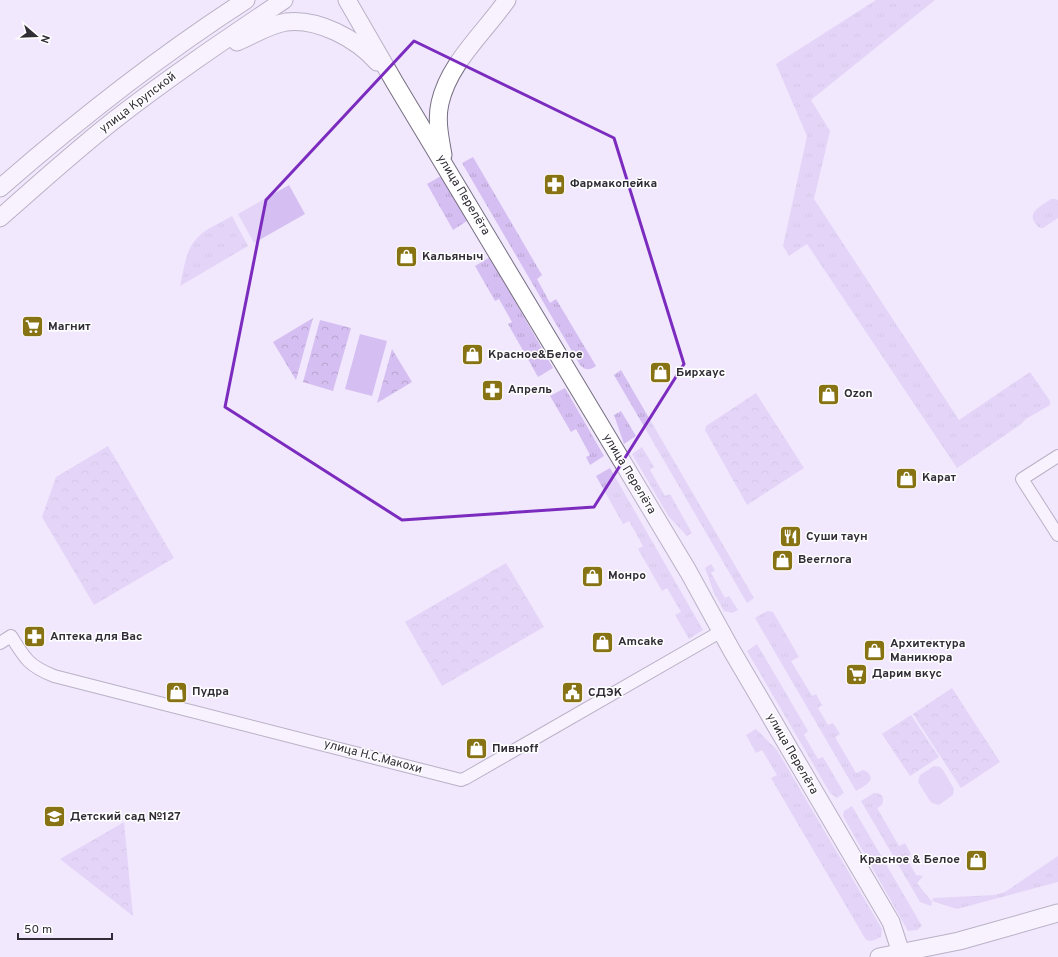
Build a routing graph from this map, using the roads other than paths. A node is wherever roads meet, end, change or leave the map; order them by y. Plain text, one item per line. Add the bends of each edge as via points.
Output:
1 (284, 0) edge
2 (347, 0) edge
3 (507, 0) edge
4 (239, 3) edge
5 (195, 60) junction
6 (395, 83) junction
7 (444, 163) junction
8 (0, 188) edge
9 (0, 218) edge
10 (1058, 456) edge
11 (1058, 535) edge
12 (720, 632) junction
13 (0, 643) edge
14 (1058, 914) edge
15 (901, 953) junction
16 (879, 957) edge

1 - 5 street, улица Крупской
2 - 6 street, улица Перелёта
3 - 7 street via 449,79 440,103 438,118
4 - 8 street, улица Крупской via 103,102
5 - 6 street via 240,42 267,27 287,22 312,24 355,42 374,58
5 - 9 street, улица Крупской via 113,121 55,168
6 - 7 street, улица Перелёта
7 - 12 street, улица Перелёта via 688,571
10 - 11 street via 1022,479
12 - 13 street, улица Н.С.Макохи via 461,780 54,676 28,662 11,636
12 - 15 street, улица Перелёта via 891,922
14 - 15 street via 990,933
15 - 16 street

